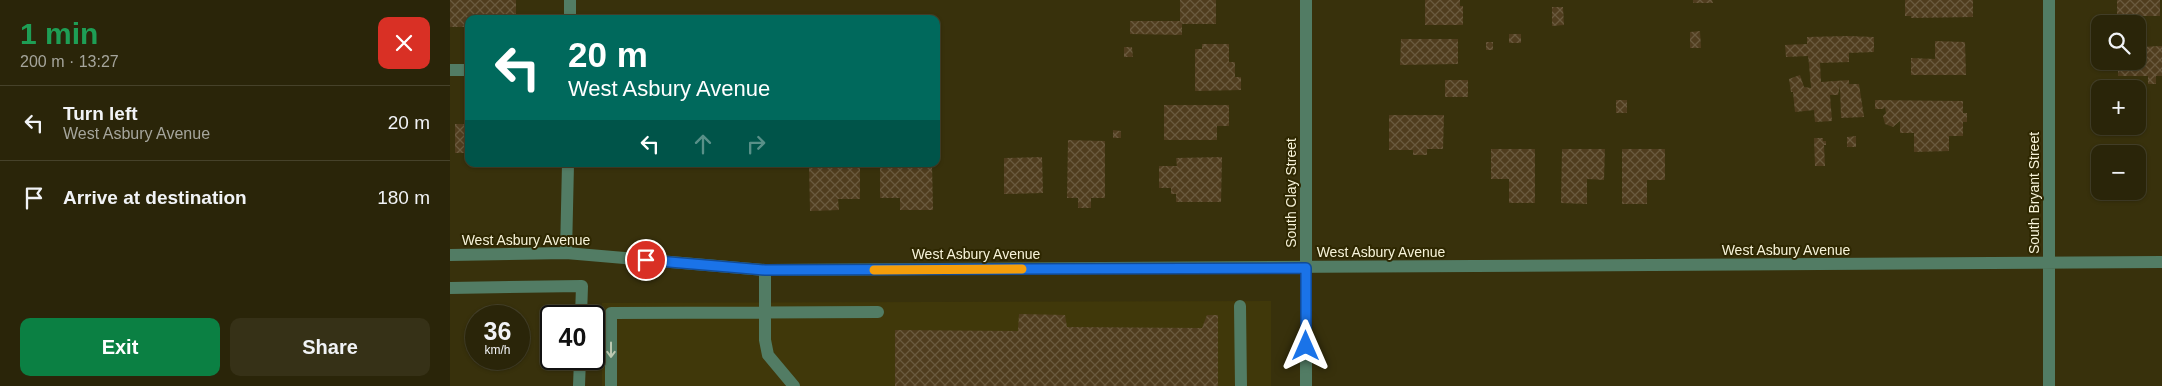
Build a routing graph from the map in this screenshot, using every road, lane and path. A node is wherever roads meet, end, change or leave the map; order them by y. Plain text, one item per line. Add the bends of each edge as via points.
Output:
1 (570, 0) edge
2 (1306, 0) edge
3 (2049, 0) edge
4 (570, 15) edge
5 (450, 70) edge
6 (465, 70) edge
7 (568, 167) edge
8 (566, 253) junction
9 (450, 255) edge
10 (2162, 262) edge
11 (2049, 264) junction
12 (1306, 268) junction
13 (765, 270) junction
14 (450, 288) edge
15 (581, 305) edge
16 (1240, 306) dead end
17 (878, 312) dead end
18 (765, 313) junction
19 (580, 370) edge
20 (580, 386) edge
21 (611, 386) edge
22 (794, 386) edge
23 (1241, 386) edge
24 (1306, 386) edge
25 (2049, 386) edge

1 - 4 street
2 - 12 street, South Clay Street
3 - 11 street, South Bryant Street
5 - 6 street
7 - 8 street
8 - 9 street, West Asbury Avenue
8 - 13 street, West Asbury Avenue
10 - 11 street, West Asbury Avenue
11 - 12 street, West Asbury Avenue
11 - 25 street, South Bryant Street
12 - 13 street, West Asbury Avenue
12 - 24 street, South Clay Street
13 - 18 street
14 - 15 street via 582,286
16 - 23 street
17 - 18 street
18 -> 21 street via 611,313
18 - 22 street via 768,355
19 - 20 street

